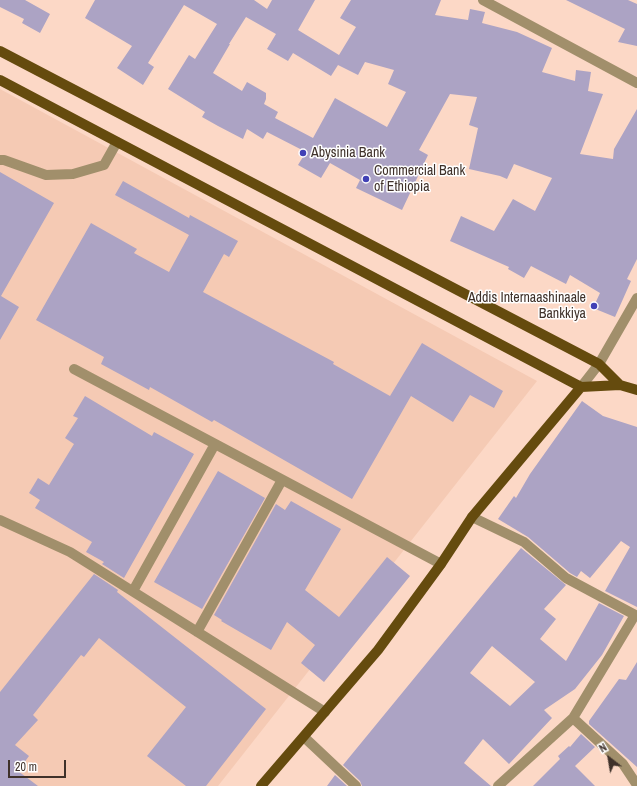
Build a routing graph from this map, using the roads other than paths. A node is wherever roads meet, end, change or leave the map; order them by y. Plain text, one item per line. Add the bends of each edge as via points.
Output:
1 (483, 0) edge
2 (0, 51) edge
3 (0, 80) edge
4 (637, 84) edge
5 (117, 142) junction
6 (0, 160) edge
7 (637, 298) edge
8 (599, 364) junction
9 (74, 369) dead end
10 (620, 385) junction
11 (581, 387) junction
12 (637, 390) edge
13 (215, 444) junction
14 (282, 480) junction
15 (472, 517) junction
16 (0, 520) edge
17 (441, 564) junction
18 (133, 591) junction
19 (636, 616) edge
20 (197, 632) junction
21 (325, 712) junction
22 (573, 718) junction
23 (304, 737) junction
24 (637, 785) edge
25 (261, 786) edge
26 (356, 786) edge
27 (498, 786) edge

1 - 4 street
2 - 8 main road
3 - 5 main road
5 - 6 street via 104,165 73,174 46,175
5 - 11 main road
7 - 8 street
8 - 10 main road
8 - 11 street
9 - 13 street
10 - 11 main road
10 - 12 main road
11 - 15 main road
13 - 14 street
13 - 18 street
14 - 17 street
14 - 20 street
15 - 17 main road
15 - 19 street via 524,542 566,578
16 - 18 street via 70,552
17 - 21 main road via 378,650
18 - 20 street
19 - 22 street
20 - 21 street
21 - 23 main road
22 - 24 street via 623,764
22 - 27 street
23 - 25 main road
23 - 26 street

